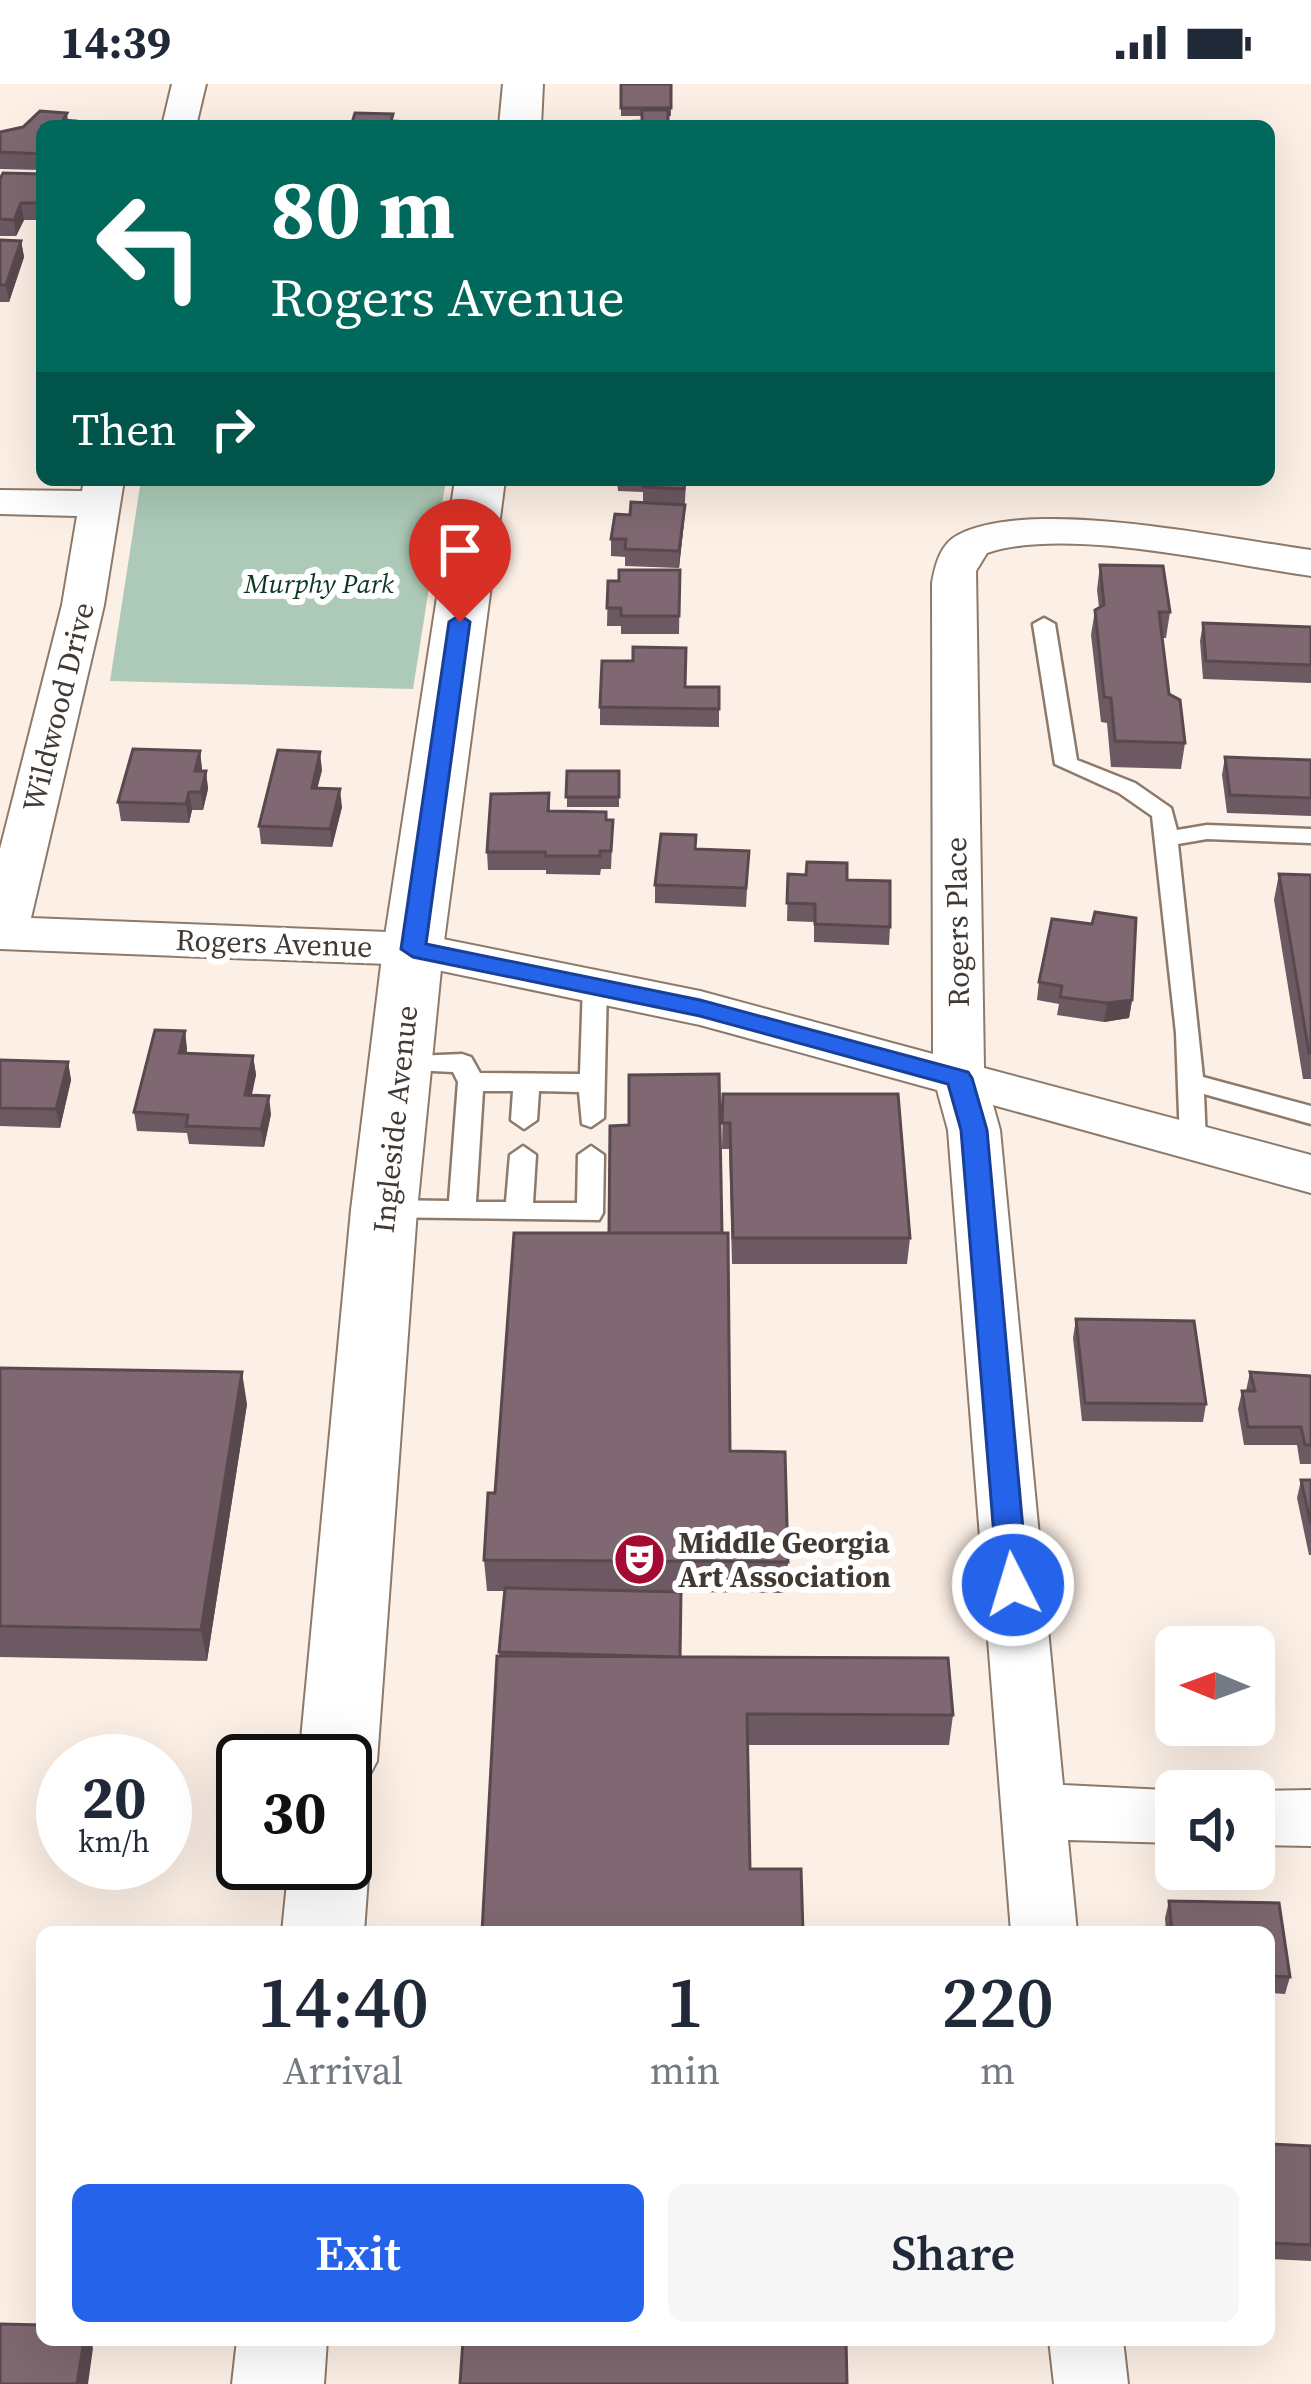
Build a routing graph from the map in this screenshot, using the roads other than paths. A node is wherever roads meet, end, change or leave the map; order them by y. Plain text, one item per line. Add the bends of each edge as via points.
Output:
1 (188, 84) edge
2 (523, 84) edge
3 (180, 120) edge
4 (520, 120) edge
5 (479, 486) edge
6 (103, 492) edge
7 (0, 502) edge
8 (1311, 563) edge
9 (1044, 624) dead end
10 (1311, 836) edge
11 (1166, 839) junction
12 (1, 933) edge
13 (413, 949) junction
14 (595, 985) junction
15 (401, 1063) junction
16 (959, 1078) junction
17 (471, 1082) junction
18 (527, 1082) junction
19 (1191, 1082) junction
20 (593, 1083) junction
21 (1311, 1115) edge
22 (591, 1118) dead end
23 (524, 1120) dead end
24 (1193, 1142) junction
25 (523, 1155) dead end
26 (590, 1155) dead end
27 (1311, 1174) edge
28 (384, 1210) junction
29 (461, 1211) junction
30 (519, 1212) junction
31 (340, 1734) edge
32 (1032, 1812) junction
33 (1155, 1815) edge
34 (1275, 1817) edge
35 (1311, 1818) edge
36 (327, 1890) edge
37 (324, 1926) edge
38 (1043, 1926) edge
39 (281, 2346) edge
40 (1087, 2346) edge
41 (278, 2384) edge
42 (1091, 2384) edge

1 - 3 street
2 - 4 street
5 - 13 street, Ingleside Avenue
6 - 7 street
6 - 12 street, Wildwood Drive
8 - 16 street, Rogers Place via 1050,532 997,534 956,560
9 - 11 lane via 1066,764 1127,788 1163,813
10 - 11 lane via 1207,832
11 - 19 lane
12 - 13 street, Rogers Avenue
13 - 14 street, Rogers Avenue
13 - 15 street, Ingleside Avenue
14 - 16 street, Rogers Avenue
14 - 20 lane
15 - 17 lane via 462,1063
15 - 28 street, Ingleside Avenue
16 - 24 street, Rogers Avenue
16 - 32 street, Rogers Place via 974,1130
17 - 18 lane
17 - 29 lane
18 - 20 lane
18 - 23 lane
19 - 21 lane
19 - 24 lane
20 - 22 lane
24 - 27 street, Rogers Avenue
25 - 30 lane
26 - 30 lane via 590,1214
28 - 29 lane
28 - 31 street, Ingleside Avenue
29 - 30 lane
32 - 33 street
32 - 38 street, Rogers Place
34 - 35 street
36 - 37 street
39 - 41 street
40 - 42 street

